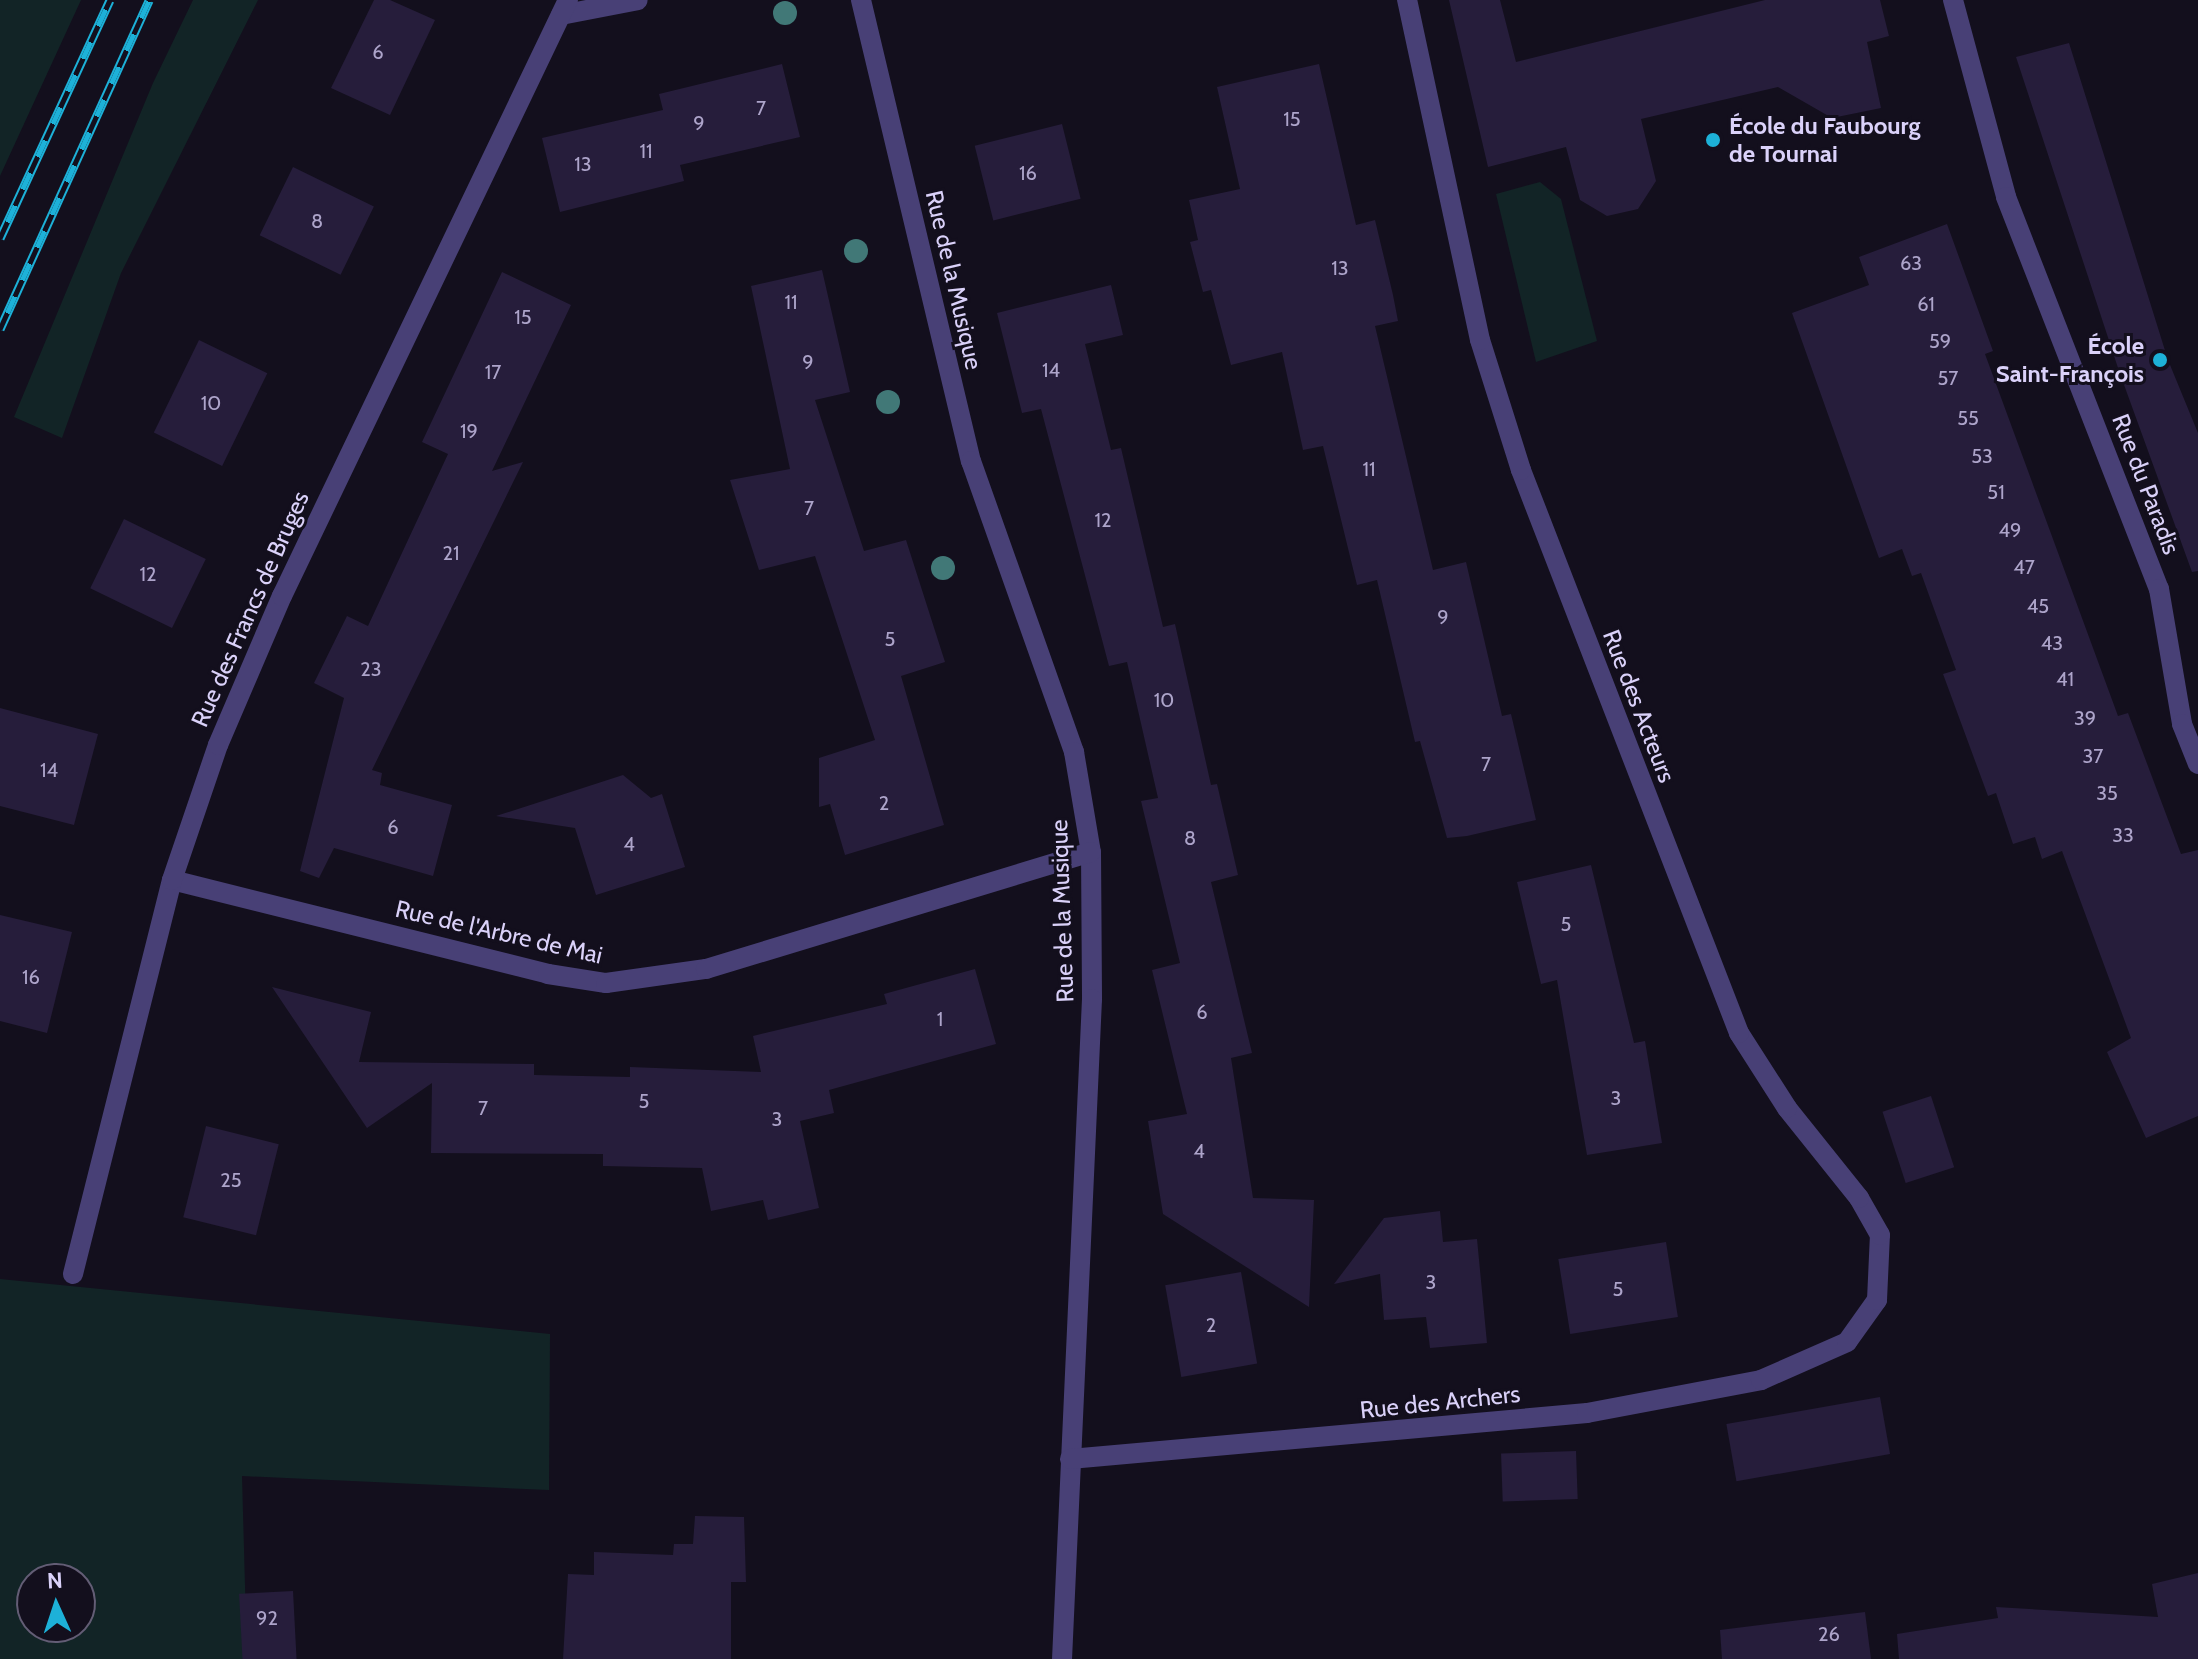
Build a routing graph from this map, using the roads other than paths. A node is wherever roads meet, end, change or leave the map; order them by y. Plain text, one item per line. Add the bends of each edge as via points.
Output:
1 (638, 0) edge
2 (861, 0) edge
3 (1407, 0) edge
4 (1953, 0) edge
5 (565, 8) edge
6 (2198, 764) edge
7 (1091, 852) junction
8 (172, 880) junction
9 (73, 1274) dead end
10 (1808, 1360) joint
11 (1070, 1459) junction
12 (1062, 1659) edge

1 - 5 street
2 - 7 street, Rue de la Musique via 971,461 1074,752
3 - 10 street, Rue des Acteurs via 1494,391 1699,937 1739,1033 1880,1235 1877,1300 1847,1342
4 - 6 street, Rue du Paradis via 2006,197 2159,589 2182,724
5 - 8 street, Rue des Francs de Bruges via 282,596 218,745
7 - 8 street, Rue de l'Arbre de Mai via 706,969 606,983 548,974
7 - 11 street, Rue de la Musique via 1092,999
8 - 9 street, Rue des Francs de Bruges
10 - 11 street, Rue des Archers via 1761,1380 1587,1413
11 - 12 street, Rue de la Musique

